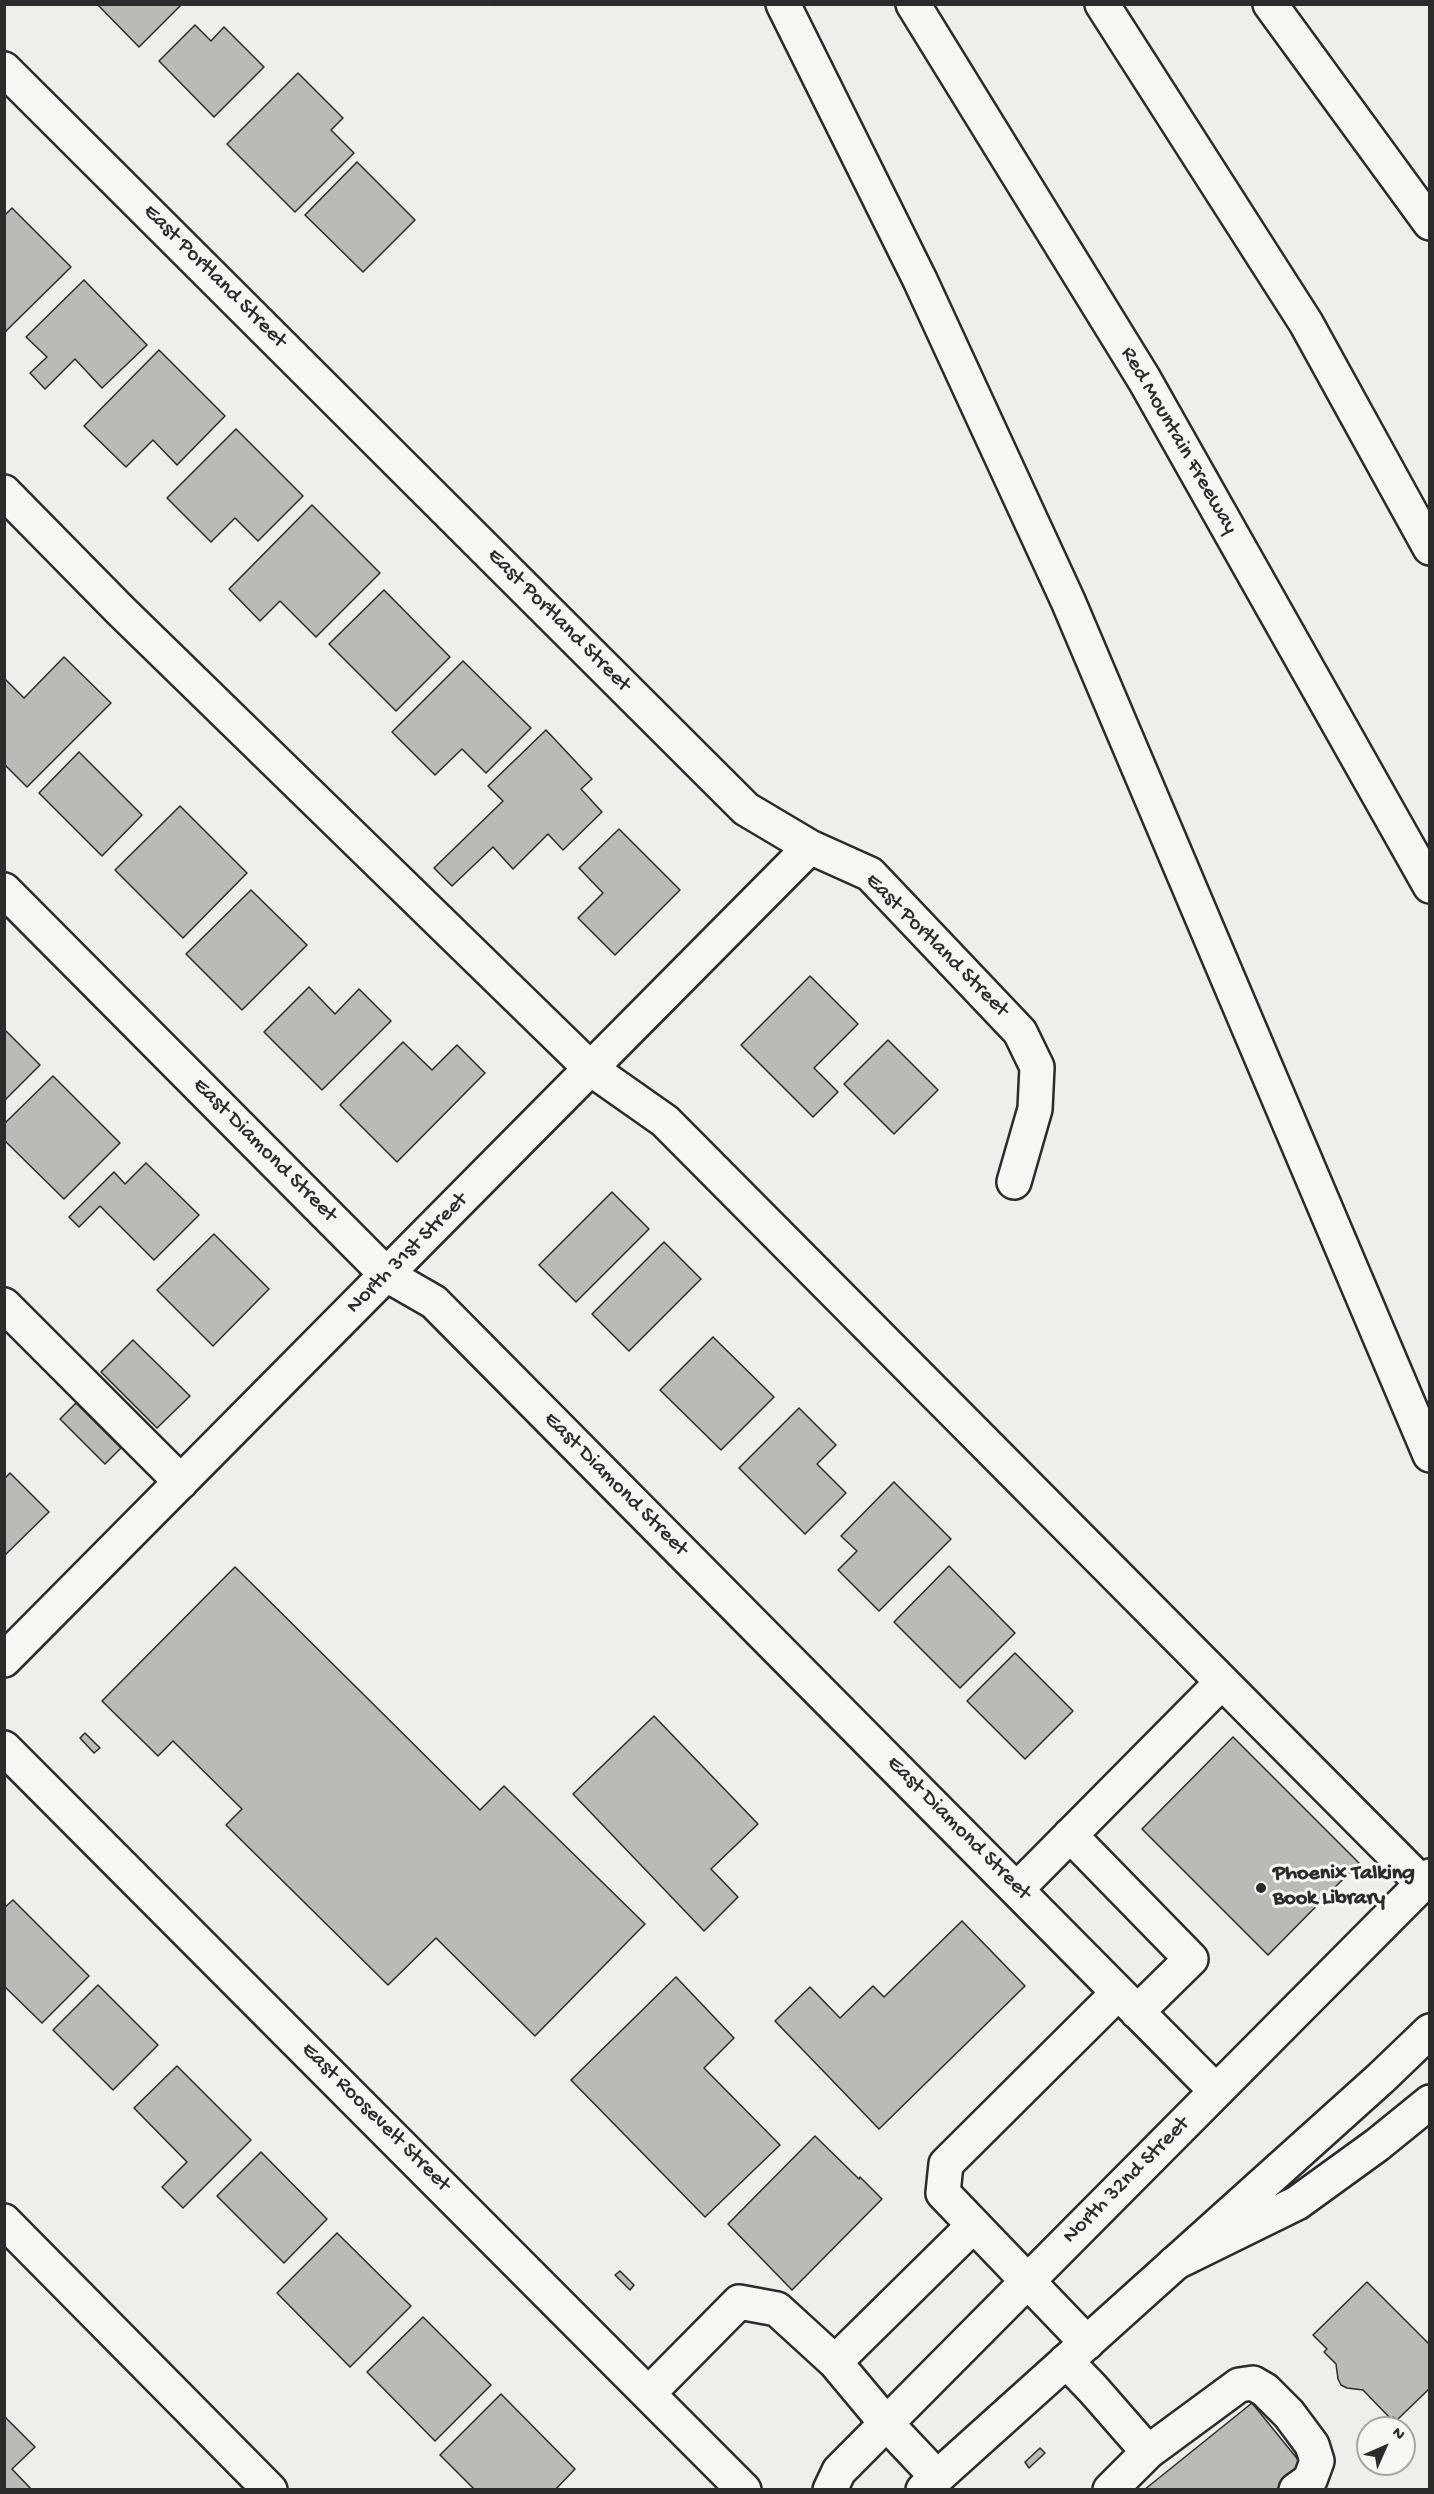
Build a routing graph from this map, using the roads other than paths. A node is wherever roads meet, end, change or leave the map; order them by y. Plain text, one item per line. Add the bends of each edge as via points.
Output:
1 (783, 4) edge
2 (913, 4) edge
3 (1102, 4) edge
4 (1270, 4) edge
5 (4, 69) edge
6 (1430, 223) edge
7 (4, 492) edge
8 (1430, 548) edge
9 (810, 847) junction
10 (1430, 886) edge
11 (4, 890) edge
12 (591, 1069) junction
13 (1014, 1182) dead end
14 (387, 1275) junction
15 (1367, 1304) junction
16 (4, 1305) edge
17 (1430, 1390) edge
18 (1430, 1455) edge
19 (181, 1482) junction
20 (4, 1660) edge
21 (1222, 1682) junction
22 (4, 1748) edge
23 (1070, 1835) junction
24 (1426, 1880) edge
25 (1017, 1889) junction
26 (1128, 2002) junction
27 (1430, 2031) edge
28 (1216, 2091) junction
29 (1430, 2102) edge
30 (4, 2221) edge
31 (974, 2225) junction
32 (1175, 2263) junction
33 (1027, 2281) junction
34 (1076, 2352) junction
35 (835, 2362) junction
36 (649, 2393) junction
37 (886, 2423) junction
38 (1148, 2452) junction
39 (930, 2483) edge
40 (270, 2490) edge
41 (744, 2490) edge
42 (830, 2490) edge
43 (1110, 2490) edge
44 (1296, 2490) edge

1 - 15 main road via 920,280 1068,602
2 - 10 main road, Red Mountain Freeway via 1144,380
3 - 8 main road via 1306,323
4 - 6 main road
5 - 9 main road, East Portland Street via 746,808
7 - 12 main road
9 - 12 main road, North 31st Street
9 - 13 main road, East Portland Street via 870,874 1020,1032 1036,1067 1035,1109
11 - 14 main road, East Diamond Street
12 - 14 main road, North 31st Street
12 - 21 main road via 664,1121
14 - 19 main road, North 31st Street
14 - 25 main road, East Diamond Street via 434,1302
15 - 17 main road
15 - 18 main road
16 - 19 main road
19 - 20 main road, North 31st Street
21 - 23 main road
21 - 24 main road
22 - 36 main road, East Roosevelt Street
23 - 25 main road
23 - 26 main road via 1191,1959
24 - 28 main road, North 32nd Street
25 - 26 main road, East Diamond Street
26 - 28 main road, East Diamond Street
26 - 31 main road via 946,2164 943,2193
27 - 32 main road
28 - 33 main road, North 32nd Street
29 - 32 main road via 1297,2204
30 - 40 main road
31 - 33 main road
31 - 35 main road
32 - 34 main road
33 - 34 main road
33 - 37 main road, North 32nd Street
34 - 38 main road via 1093,2389
34 - 39 main road
35 - 36 main road via 777,2309 739,2302
35 - 37 main road
36 - 41 main road, East Roosevelt Street
37 - 39 main road
37 - 42 main road, North 32nd Street via 839,2471
38 - 43 main road
38 - 44 main road via 1239,2385 1253,2383 1289,2414 1312,2445 1317,2461 1310,2480

